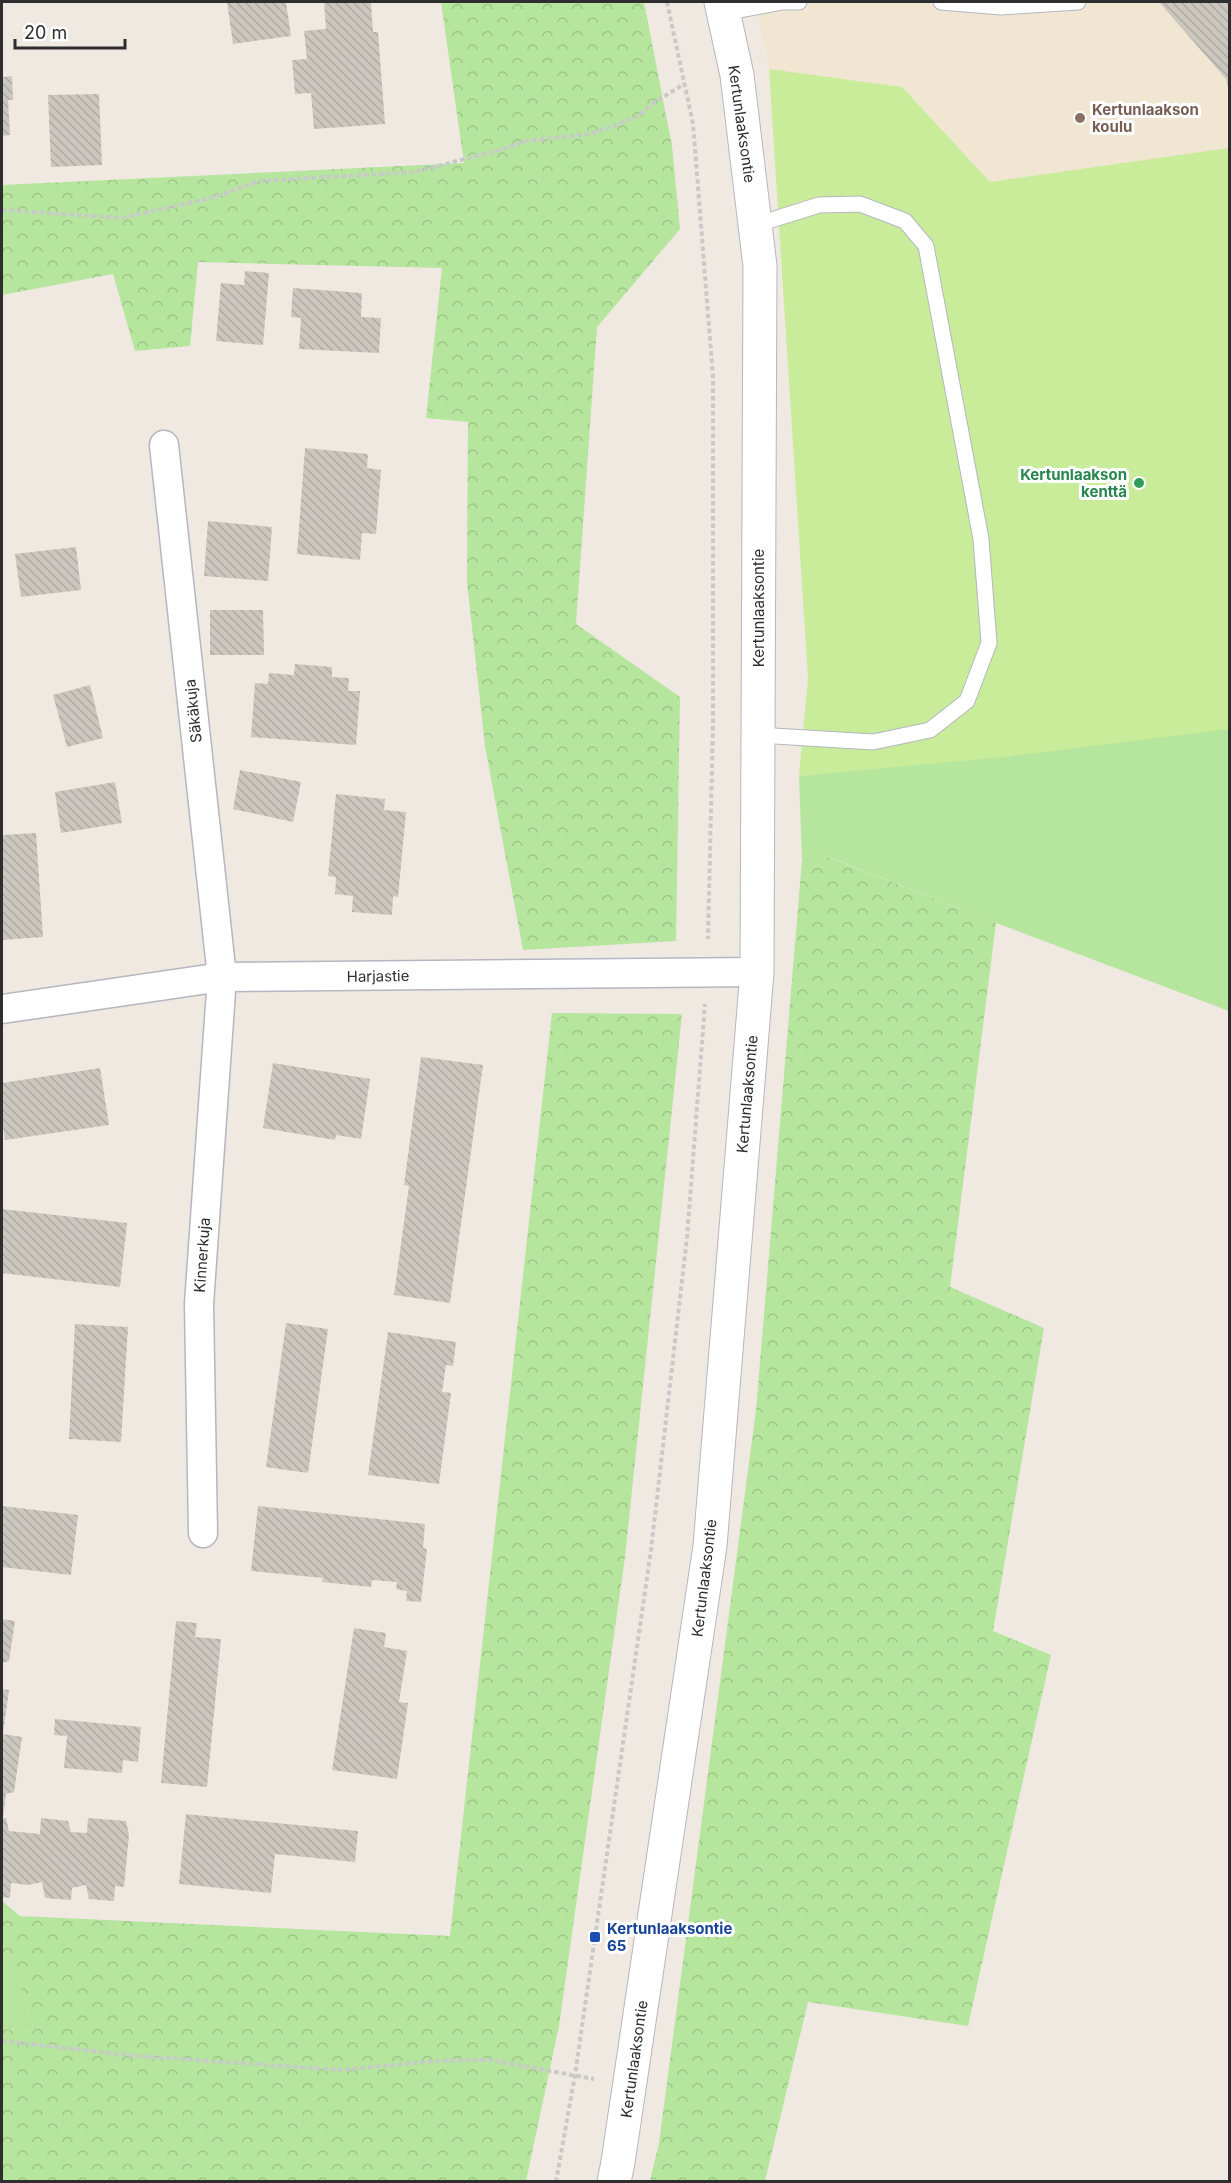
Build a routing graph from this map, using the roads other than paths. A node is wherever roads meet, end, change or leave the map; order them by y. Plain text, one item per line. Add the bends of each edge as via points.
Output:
1 (799, 2) edge
2 (941, 2) edge
3 (1078, 2) edge
4 (722, 7) edge
5 (755, 225) junction
6 (164, 445) dead end
7 (758, 735) junction
8 (757, 972) junction
9 (222, 977) junction
10 (2, 1009) edge
11 (203, 1533) dead end
12 (614, 2181) edge

1 - 4 lane
2 - 3 lane via 1001,7
4 - 5 street, Kertunlaaksontie via 737,75
5 - 7 street, Kertunlaaksontie via 760,266
5 - 7 lane via 819,205 860,204 905,221 926,246 981,539 989,643 967,701 930,730 873,742
6 - 9 street, Säkäkuja
7 - 8 street, Kertunlaaksontie
8 - 9 street, Harjastie
8 - 12 street, Kertunlaaksontie via 710,1546
9 - 10 street, Harjastie
9 - 11 street, Kinnerkuja via 199,1304

